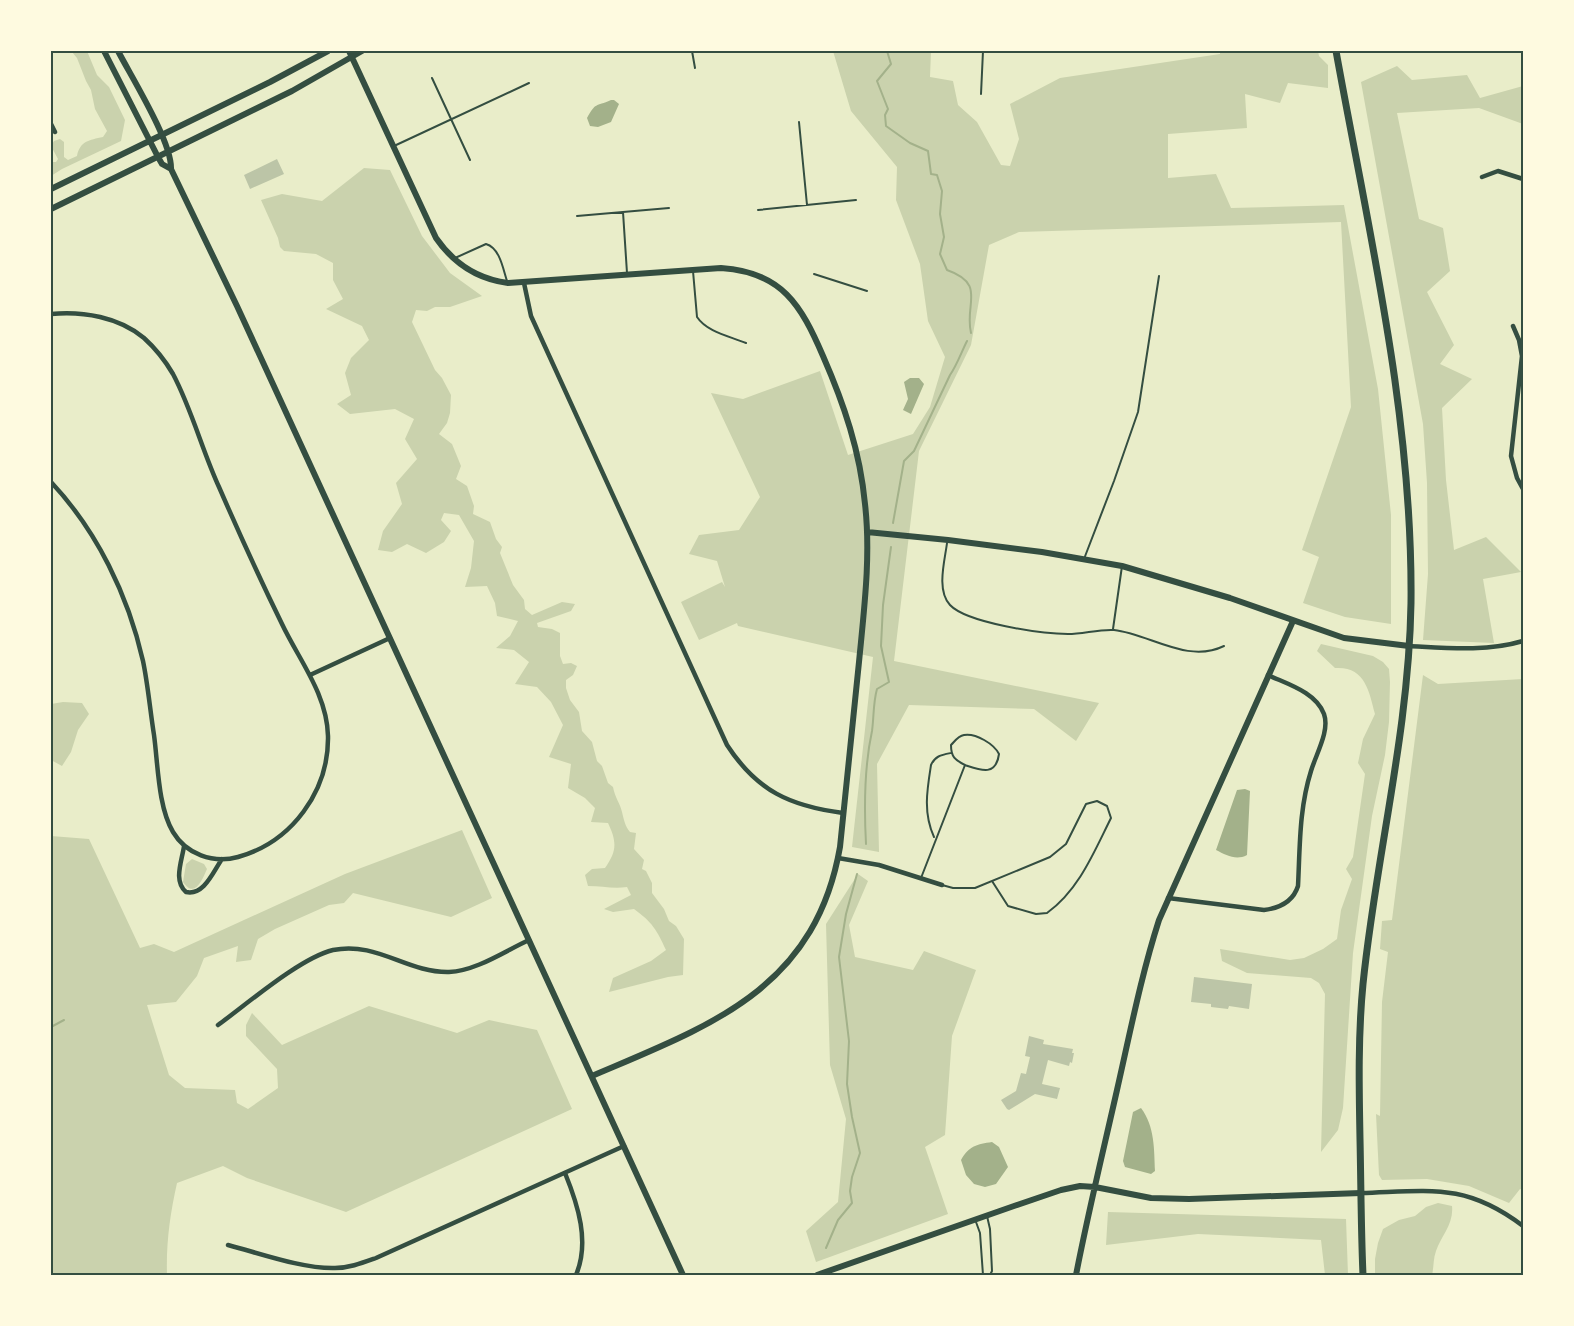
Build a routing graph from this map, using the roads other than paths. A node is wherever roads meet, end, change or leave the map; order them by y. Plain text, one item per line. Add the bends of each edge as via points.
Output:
1 (104, 51) edge
2 (118, 51) edge
3 (328, 51) edge
4 (362, 51) edge
5 (692, 51) edge
6 (982, 51) edge
7 (1336, 51) edge
8 (351, 54) edge
9 (695, 68) dead end
10 (432, 78) dead end
11 (529, 83) dead end
12 (981, 94) dead end
13 (451, 119) junction
14 (799, 122) dead end
15 (51, 124) edge
16 (55, 132) dead end
17 (162, 135) junction
18 (150, 141) junction
19 (394, 146) junction
20 (168, 152) junction
21 (158, 157) junction
22 (470, 160) dead end
23 (171, 169) junction
24 (1482, 177) dead end
25 (1523, 179) edge
26 (51, 189) edge
27 (856, 200) dead end
28 (807, 205) junction
29 (669, 208) dead end
30 (51, 209) edge
31 (758, 210) dead end
32 (623, 212) junction
33 (577, 216) dead end
34 (453, 259) junction
35 (693, 270) junction
36 (814, 274) dead end
37 (628, 275) junction
38 (1159, 276) dead end
39 (508, 283) junction
40 (524, 284) junction
41 (867, 291) dead end
42 (51, 314) edge
43 (1513, 326) dead end
44 (746, 343) dead end
45 (51, 482) edge
46 (1523, 489) edge
47 (867, 532) junction
48 (948, 540) junction
49 (1084, 559) junction
50 (1122, 566) junction
51 (1293, 621) junction
52 (1113, 630) junction
53 (390, 638) junction
54 (1523, 641) edge
55 (1224, 646) dead end
56 (1409, 646) junction
57 (310, 675) junction
58 (1268, 675) junction
59 (951, 753) junction
60 (965, 765) junction
61 (843, 813) junction
62 (935, 838) junction
63 (184, 846) junction
64 (838, 858) junction
65 (222, 859) junction
66 (921, 878) junction
67 (992, 881) junction
68 (942, 885) joint
69 (1168, 898) junction
70 (529, 940) junction
71 (218, 1025) dead end
72 (592, 1076) junction
73 (624, 1146) junction
74 (566, 1173) junction
75 (1095, 1187) junction
76 (1361, 1193) junction
77 (987, 1215) junction
78 (975, 1220) junction
79 (1523, 1226) edge
80 (228, 1245) dead end
81 (576, 1275) edge
82 (683, 1275) edge
83 (817, 1275) edge
84 (983, 1275) edge
85 (990, 1275) edge
86 (1076, 1275) edge
87 (1363, 1275) edge

1 - 18 street
2 - 17 street
3 - 17 street
4 - 8 street
5 - 9 lane
6 - 12 lane
7 - 56 main road via 1403,436 1410,552
8 - 19 street
8 - 20 street via 292,91
10 - 13 lane
11 - 13 lane
13 - 19 lane
13 - 22 lane
14 - 28 lane
15 - 16 street
17 - 18 street
17 - 20 street
18 - 21 street
18 - 26 street
19 - 34 street via 436,238
20 - 21 street
20 - 23 street
21 - 23 street
21 - 30 street
23 - 53 street
24 - 25 street via 1498,171
27 - 28 lane
28 - 31 lane
29 - 32 lane
32 - 33 lane
32 - 37 lane
34 - 39 street via 474,274
34 - 39 lane via 486,244 492,246
35 - 37 street
35 - 44 lane via 697,317 701,323
35 - 47 street via 733,269 758,277 773,283 797,304 850,423
36 - 41 lane
37 - 40 street
38 - 49 lane via 1138,412
39 - 40 street
40 - 61 street via 531,316 728,745 750,775 783,798 814,809
42 - 57 street via 81,313 114,321 144,339 171,370 218,486 282,626
43 - 46 street via 1522,356 1511,456
45 - 63 street via 87,528 129,611 144,664 163,803 173,832
47 - 48 street
47 - 61 street via 864,609
48 - 49 street
48 - 52 lane via 942,584 951,606 965,614 1027,630 1068,634
49 - 50 street
50 - 51 street
50 - 52 lane
51 - 56 street via 1344,638
51 - 58 street
52 - 55 lane via 1198,652
53 - 57 street
53 - 70 street
54 - 56 street via 1479,649
56 - 76 main road via 1397,764 1363,987
57 - 65 street via 325,712 328,732 328,752 316,793 282,836 237,858
58 - 69 street
58 - 69 street via 1317,701 1327,725 1301,808 1296,893 1286,903 1264,910
59 - 60 lane
59 - 60 lane via 951,745 965,735 989,743 999,754 995,766 988,771
59 - 62 lane via 939,756 931,765 926,810
60 - 62 lane
61 - 64 street
62 - 66 lane
63 - 65 street via 209,858
63 - 65 street via 178,879 186,892 202,888
64 - 66 street
64 - 72 street via 811,930 761,989 722,1017
66 - 68 street
67 - 67 lane via 1060,851 1086,804 1097,801 1107,806 1111,818 1087,867 1047,913 1008,906
67 - 68 lane via 965,889
69 - 75 street via 1150,950
70 - 71 street via 450,972 426,969 364,949 332,951 297,967
70 - 72 street
72 - 73 street
73 - 74 street
73 - 82 street
74 - 80 street via 354,1266 312,1267
74 - 81 street via 582,1229 582,1253
75 - 76 street via 1151,1198 1189,1199
75 - 77 street via 1061,1190
75 - 86 street
76 - 79 street via 1454,1192 1481,1200
76 - 87 main road
77 - 78 street
77 - 85 lane
78 - 83 street
78 - 84 lane via 980,1233

